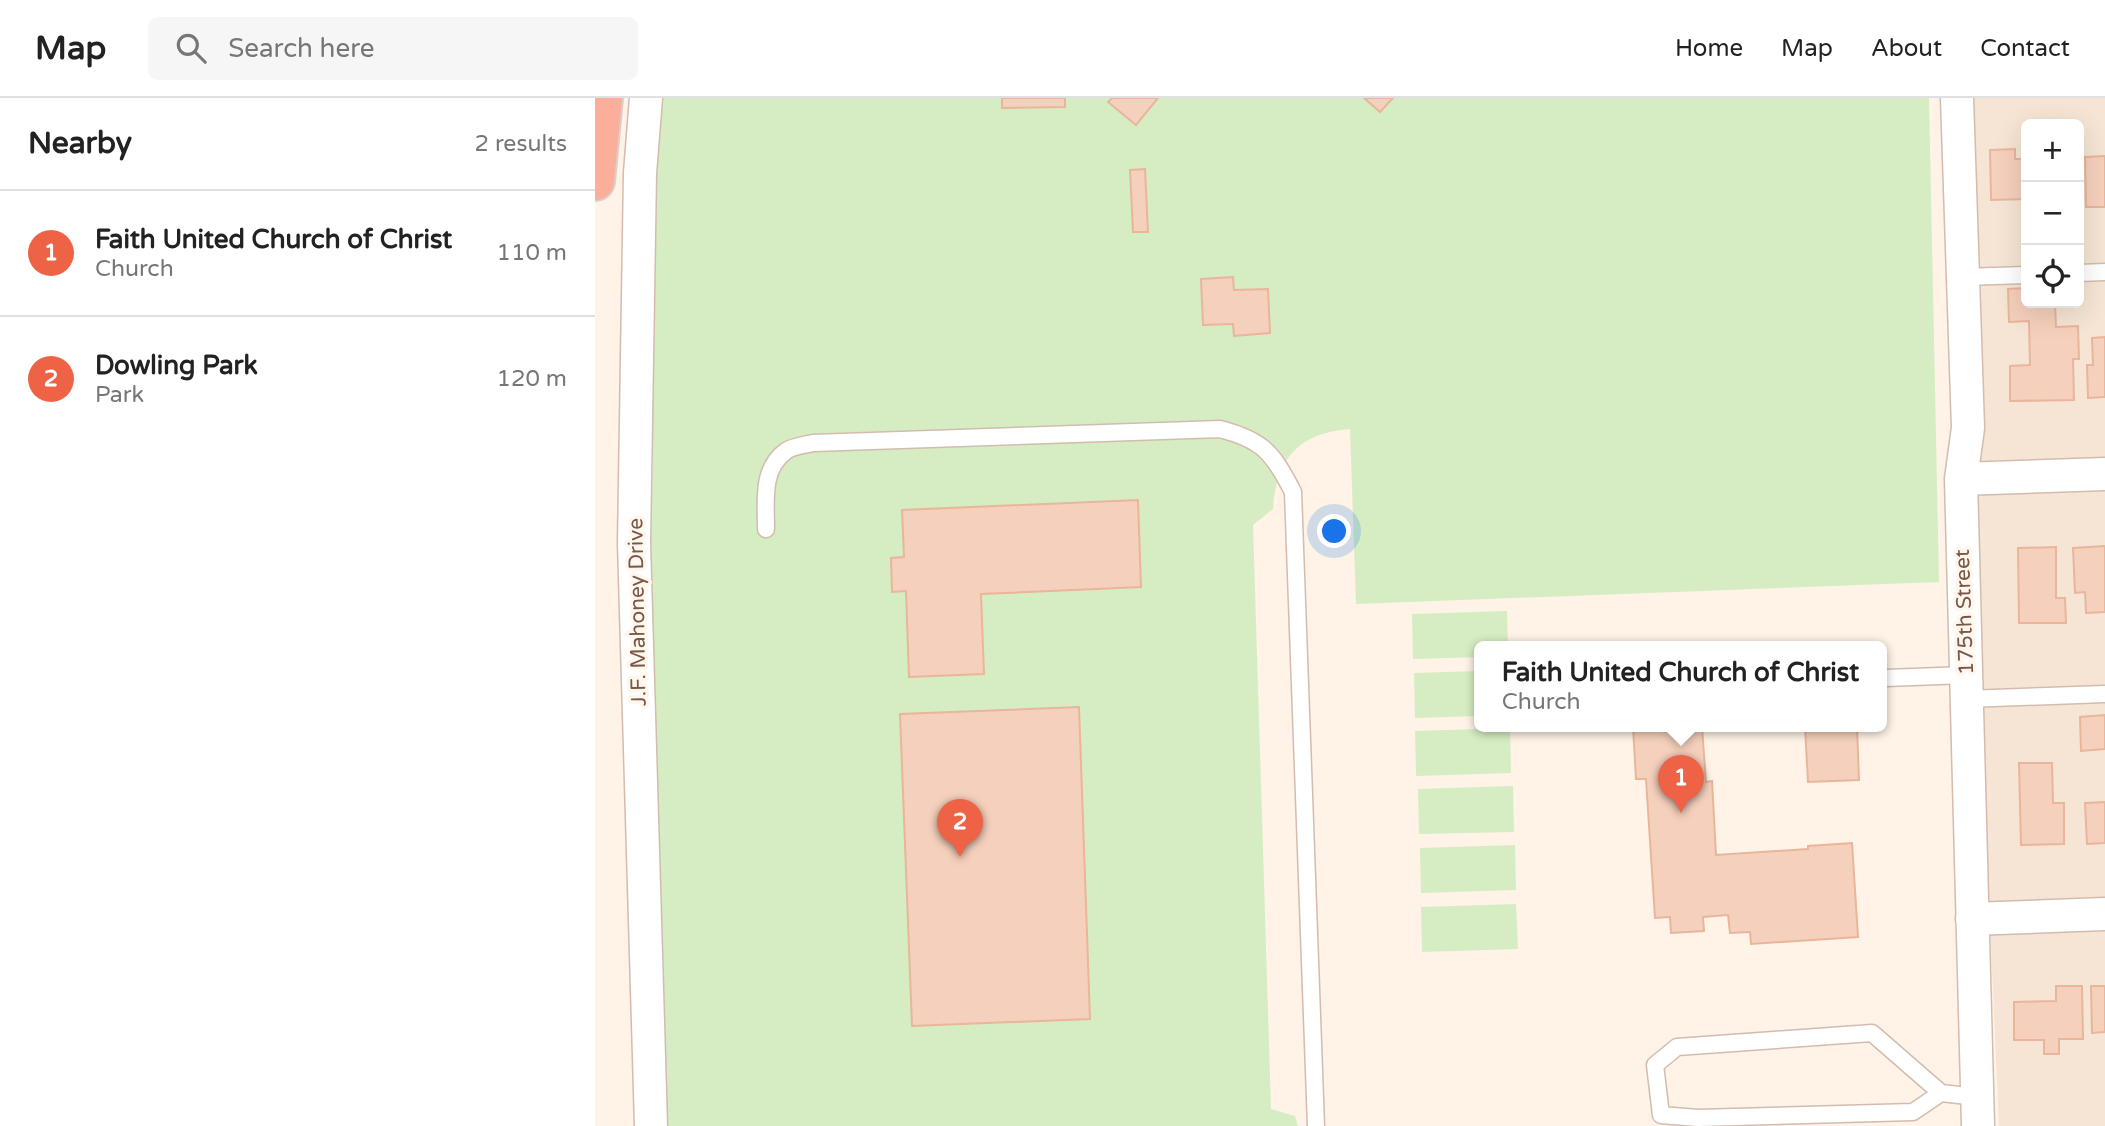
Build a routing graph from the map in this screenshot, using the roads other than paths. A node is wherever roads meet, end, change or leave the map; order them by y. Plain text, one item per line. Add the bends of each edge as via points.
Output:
1 (603, 98) edge
2 (646, 98) edge
3 (1957, 98) edge
4 (595, 181) edge
5 (2105, 272) edge
6 (2084, 273) edge
7 (2021, 275) edge
8 (1963, 277) junction
9 (2105, 474) edge
10 (1961, 479) junction
11 (766, 529) dead end
12 (1887, 678) edge
13 (1966, 687) junction
14 (2105, 694) edge
15 (2105, 914) edge
16 (1972, 919) junction
17 (1941, 1093) junction
18 (1978, 1112) edge
19 (651, 1126) edge
20 (1316, 1126) edge

1 - 4 highway
2 - 19 street, J.F. Mahoney Drive via 640,173 634,543
3 - 8 street, 175th Street
5 - 6 lane
7 - 8 lane
8 - 10 street, 175th Street via 1968,428
9 - 10 street
10 - 13 street, 175th Street
11 - 20 lane via 771,466 788,449 813,443 1220,429 1245,436 1267,451 1293,492
12 - 13 lane
13 - 14 lane
13 - 16 street, 175th Street
15 - 16 street
16 - 18 street, 175th Street
17 - 17 lane via 1872,1033 1677,1047 1655,1065 1661,1115 1913,1112
17 - 18 lane

